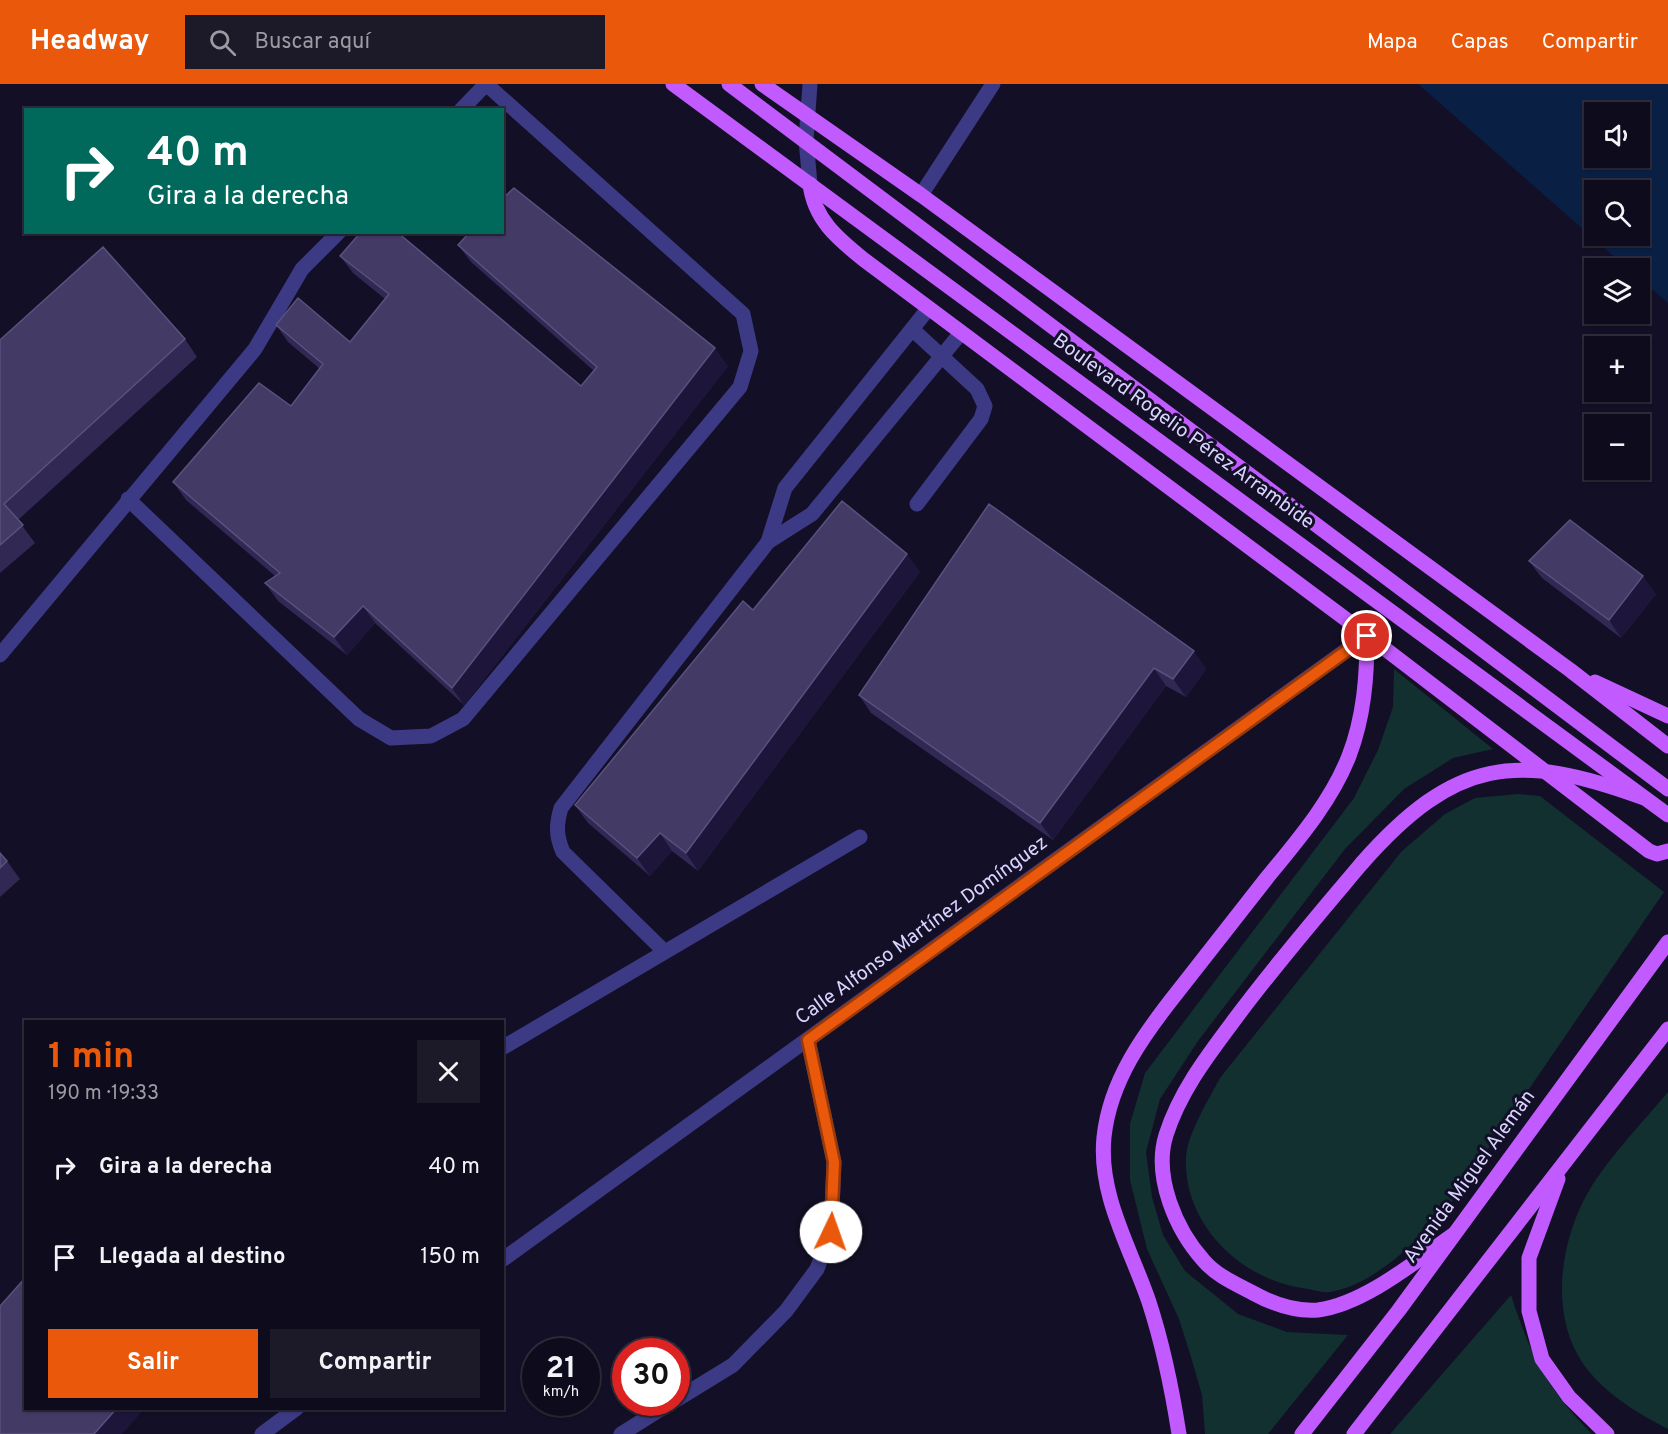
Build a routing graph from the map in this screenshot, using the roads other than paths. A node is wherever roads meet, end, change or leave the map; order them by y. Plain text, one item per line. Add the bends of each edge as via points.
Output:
1 (486, 84) edge
2 (673, 84) edge
3 (729, 84) edge
4 (762, 84) edge
5 (810, 84) edge
6 (993, 84) edge
7 (462, 108) edge
8 (808, 117) junction
9 (806, 140) junction
10 (810, 184) junction
11 (921, 195) junction
12 (337, 234) edge
13 (928, 309) junction
14 (912, 329) junction
15 (960, 334) junction
16 (942, 355) junction
17 (128, 499) junction
18 (917, 504) dead end
19 (768, 542) junction
20 (1367, 636) junction
21 (0, 655) edge
22 (1570, 670) junction
23 (1668, 716) edge
24 (1668, 746) edge
25 (1668, 789) edge
26 (1644, 798) junction
27 (1668, 815) edge
28 (860, 837) dead end
29 (1668, 850) edge
30 (1668, 942) edge
31 (664, 951) junction
32 (1668, 1029) edge
33 (808, 1040) junction
34 (504, 1047) edge
35 (1566, 1160) junction
36 (1453, 1235) junction
37 (504, 1259) edge
38 (690, 1391) edge
39 (294, 1410) edge
40 (650, 1416) edge
41 (262, 1434) edge
42 (621, 1434) edge
43 (1179, 1434) edge
44 (1302, 1434) edge
45 (1354, 1434) edge
46 (1606, 1434) edge

1 - 7 street
1 - 17 street via 743,314 751,351 740,387 463,719 431,736 391,738 359,719
2 - 10 main road, Boulevard Rogelio Pérez Arrambide
3 - 9 main road, Boulevard Rogelio Pérez Arrambide
4 - 8 main road
5 - 8 street
6 - 11 street
8 - 9 street
8 - 11 main road
9 - 10 street
9 - 25 main road, Boulevard Rogelio Pérez Arrambide
10 - 13 main road via 816,212 827,226
10 - 26 main road, Boulevard Rogelio Pérez Arrambide
11 - 22 main road
12 - 17 street via 302,269 255,349
13 - 14 street
13 - 15 main road
14 - 16 street
14 - 19 street via 785,488
15 - 16 street
15 - 20 main road
16 - 18 street via 977,389 985,406 981,419
16 - 19 street via 812,514
17 - 21 street
19 - 31 street via 561,808 557,824 563,852
20 - 29 main road via 1649,851 1657,854
20 - 33 street, Calle Alfonso Martínez Domínguez
20 - 43 main road via 1365,696 1340,776 1310,825 1157,1017 1117,1085 1110,1110 1104,1137 1104,1171 1110,1200 1164,1348
22 - 23 main road
22 - 24 main road
26 - 27 main road, Boulevard Rogelio Pérez Arrambide
26 - 36 main road, bridge via 1599,781 1551,770 1500,770 1473,776 1445,790 1389,833 1274,967 1190,1082 1176,1108 1165,1139 1163,1171 1170,1205 1182,1232 1204,1262 1222,1277 1275,1305 1318,1310 1348,1300 1399,1273
28 - 31 street
30 - 36 main road, Avenida Miguel Alemán
31 - 34 street
32 - 35 main road
33 - 37 street, Calle Alfonso Martínez Domínguez
33 - 38 street via 834,1162 831,1232 817,1269 786,1311 733,1365
35 - 45 main road
35 - 46 main road via 1529,1258 1529,1311 1542,1359 1569,1397
36 - 44 main road, Avenida Miguel Alemán
39 - 41 street
40 - 42 street

